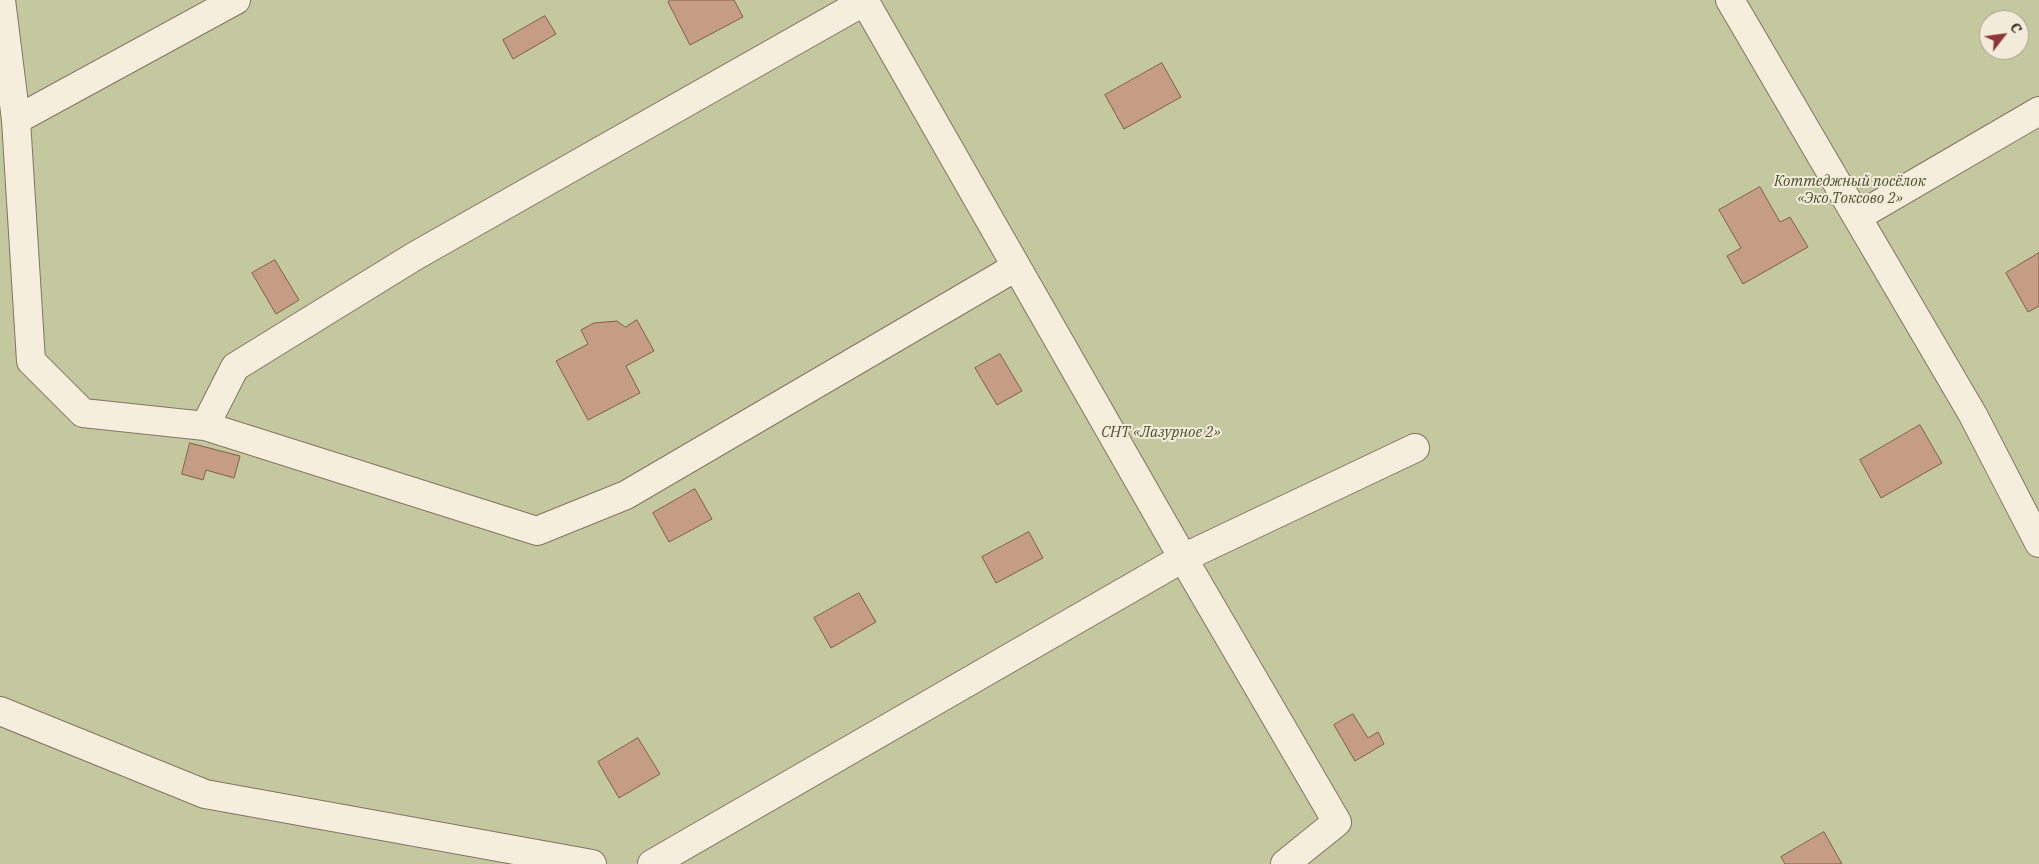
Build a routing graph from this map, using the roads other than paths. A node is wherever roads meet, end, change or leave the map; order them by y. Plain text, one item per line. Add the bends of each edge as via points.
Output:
1 (1, 0) edge
2 (236, 0) edge
3 (1730, 0) edge
4 (864, 1) edge
5 (2039, 111) edge
6 (16, 120) junction
7 (1856, 217) junction
8 (1016, 268) junction
9 (205, 426) junction
10 (1415, 448) dead end
11 (2039, 543) edge
12 (1183, 558) junction
13 (0, 711) edge
14 (592, 864) edge
15 (652, 864) edge
16 (1285, 864) edge

1 - 6 street
2 - 6 street
3 - 7 street
4 - 8 street
4 - 9 street via 415,256 235,368
5 - 7 street
6 - 9 street via 31,362 83,413
7 - 11 street via 1973,415
8 - 9 street via 626,495 537,531
8 - 12 street
10 - 12 street
12 - 15 street
12 - 16 street via 1337,822
13 - 14 street via 205,794

